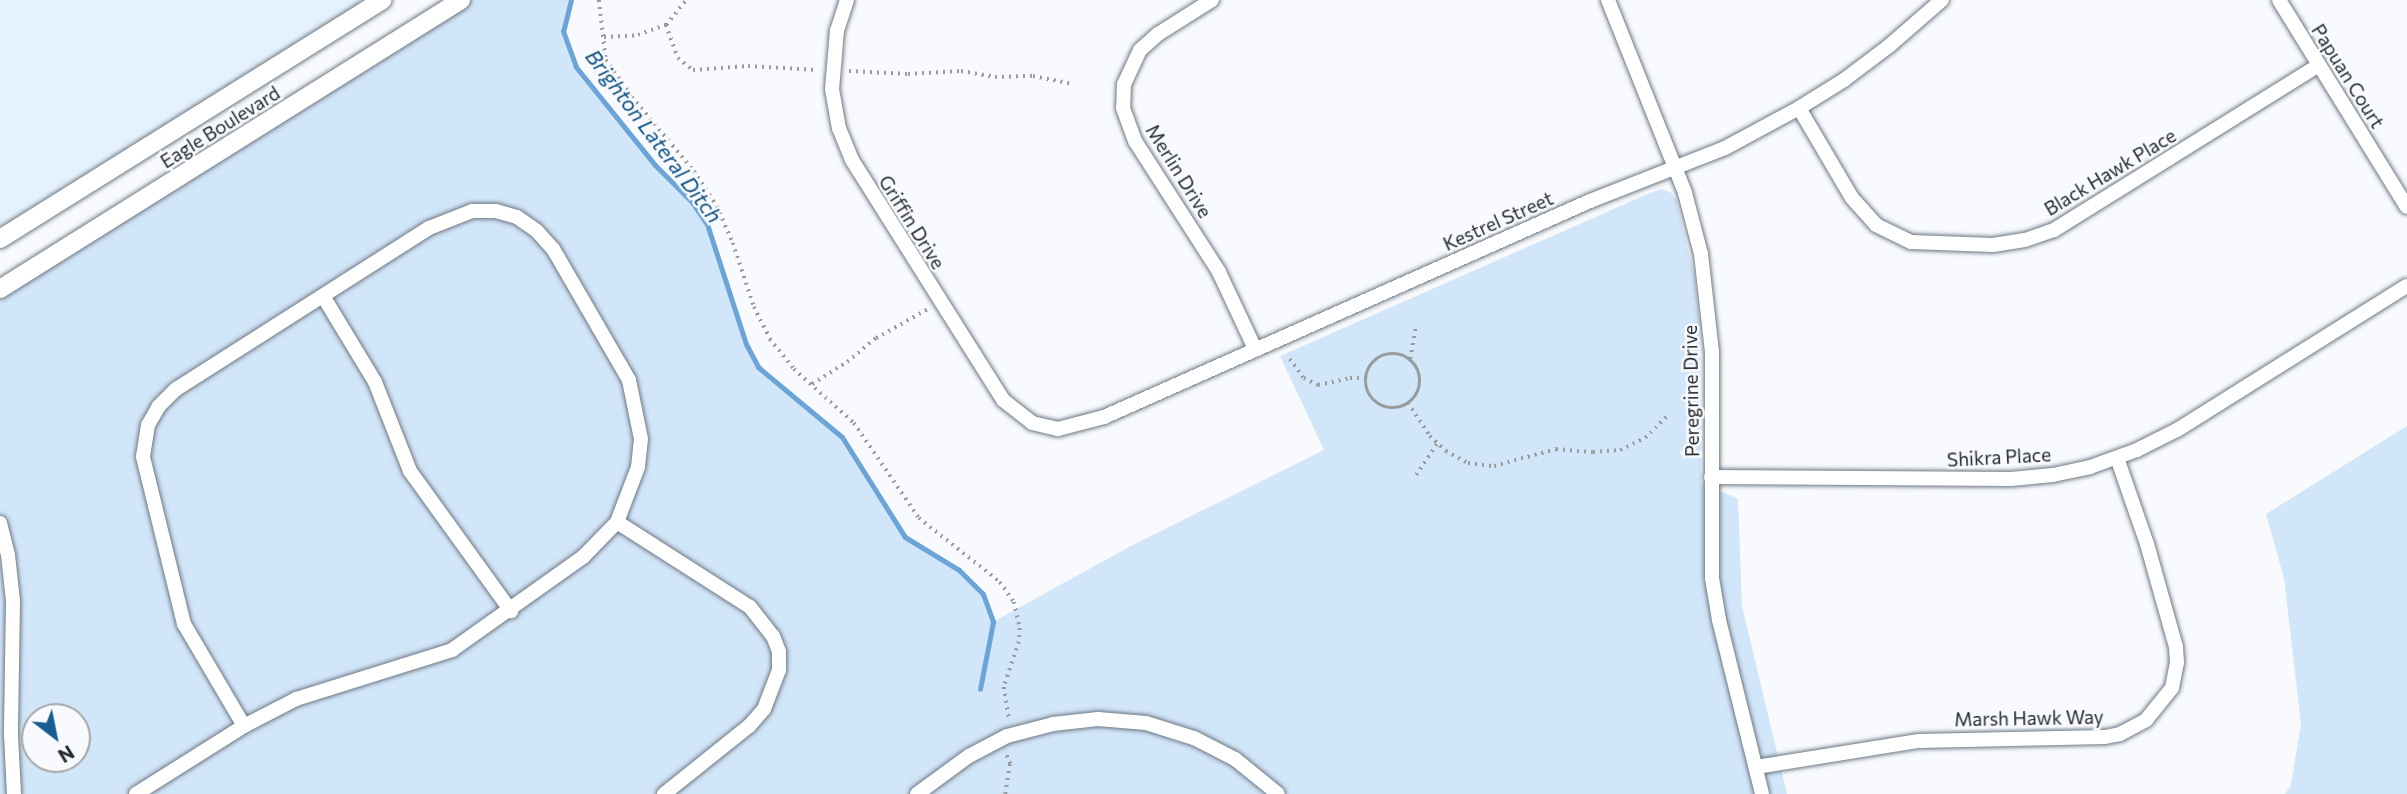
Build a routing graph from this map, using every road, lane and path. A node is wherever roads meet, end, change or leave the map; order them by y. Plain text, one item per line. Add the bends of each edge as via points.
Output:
1 (382, 0) edge
2 (461, 0) edge
3 (599, 0) edge
4 (686, 0) edge
5 (847, 0) edge
6 (1212, 0) edge
7 (1608, 0) edge
8 (1942, 0) edge
9 (2279, 0) edge
10 (666, 25) junction
11 (604, 37) junction
12 (2319, 65) junction
13 (818, 70) dead end
14 (847, 71) dead end
15 (1073, 84) dead end
16 (1799, 108) junction
17 (1676, 168) junction
18 (2407, 207) edge
19 (0, 239) edge
20 (2407, 286) edge
21 (0, 289) edge
22 (323, 296) junction
23 (928, 309) dead end
24 (1416, 325) dead end
25 (1255, 349) junction
26 (1290, 359) dead end
27 (1409, 359) junction
28 (1367, 379) junction
29 (811, 384) junction
30 (1408, 403) junction
31 (1666, 417) dead end
32 (1045, 428) joint
33 (1437, 444) junction
34 (2117, 458) junction
35 (1416, 475) dead end
36 (1711, 477) junction
37 (617, 522) junction
38 (0, 523) edge
39 (511, 611) junction
40 (1009, 720) dead end
41 (244, 726) junction
42 (1006, 754) dead end
43 (1756, 767) junction
44 (14, 794) edge
45 (136, 794) edge
46 (664, 794) edge
47 (917, 794) edge
48 (1005, 794) edge
49 (1278, 794) edge
50 (1762, 794) edge

1 - 19 street, Eagle Boulevard
2 - 21 street, Eagle Boulevard
3 - 11 path
4 - 10 path
5 - 32 street, Griffin Drive via 836,30 832,80 839,128 852,160 996,390 1022,417
6 - 25 street, Merlin Drive via 1140,50 1124,84 1123,108 1135,141 1219,272
7 - 17 street, Peregrine Drive
8 - 16 street, Kestrel Street via 1889,46
9 - 12 street, Papuan Court
10 - 11 path via 638,35
10 - 13 path via 678,58 693,70 748,66
11 - 29 path via 606,60 717,206 770,338
12 - 16 street, Black Hawk Place via 2053,230 1993,245 1911,242 1876,225 1852,198
12 - 18 street, Papuan Court
14 - 15 path via 961,71
16 - 17 street, Kestrel Street via 1725,148
17 - 25 street, Kestrel Street via 1590,201
17 - 36 street, Peregrine Drive via 1695,228 1709,302
20 - 34 street, Shikra Place via 2177,430
22 - 37 street via 429,228 472,211 517,217 537,231 553,249 618,357 638,410 638,467
22 - 39 street via 375,382 410,471
22 - 41 street via 175,390 159,406 144,442 143,457 184,624
23 - 29 path via 876,338
24 - 27 path
25 - 32 street, Kestrel Street via 1090,422
26 - 28 path via 1304,378 1318,386
27 - 28 path via 1398,354 1380,357
27 - 30 path via 1420,380
28 - 30 path via 1376,401 1391,407
29 - 40 path via 854,424 919,518 1000,582 1014,602 1020,628 1004,687
30 - 33 path
31 - 33 path via 1644,438 1620,450 1556,449 1494,466 1468,463
33 - 35 path
34 - 36 street, Shikra Place via 2053,475 2011,479
34 - 43 street, Marsh Hawk Way via 2176,647 2172,688 2146,720 2105,737 1919,741
36 - 43 street, Peregrine Drive via 1715,598
37 - 39 street via 583,557
37 - 46 street via 750,607 773,636 779,652 779,670 764,709
38 - 44 street via 13,601 10,735
39 - 41 street via 452,650 328,687
41 - 45 street
42 - 48 path via 1010,764
43 - 50 street, Peregrine Drive
47 - 49 street via 969,756 1007,737 1053,724 1098,719 1146,723 1194,738 1234,759

